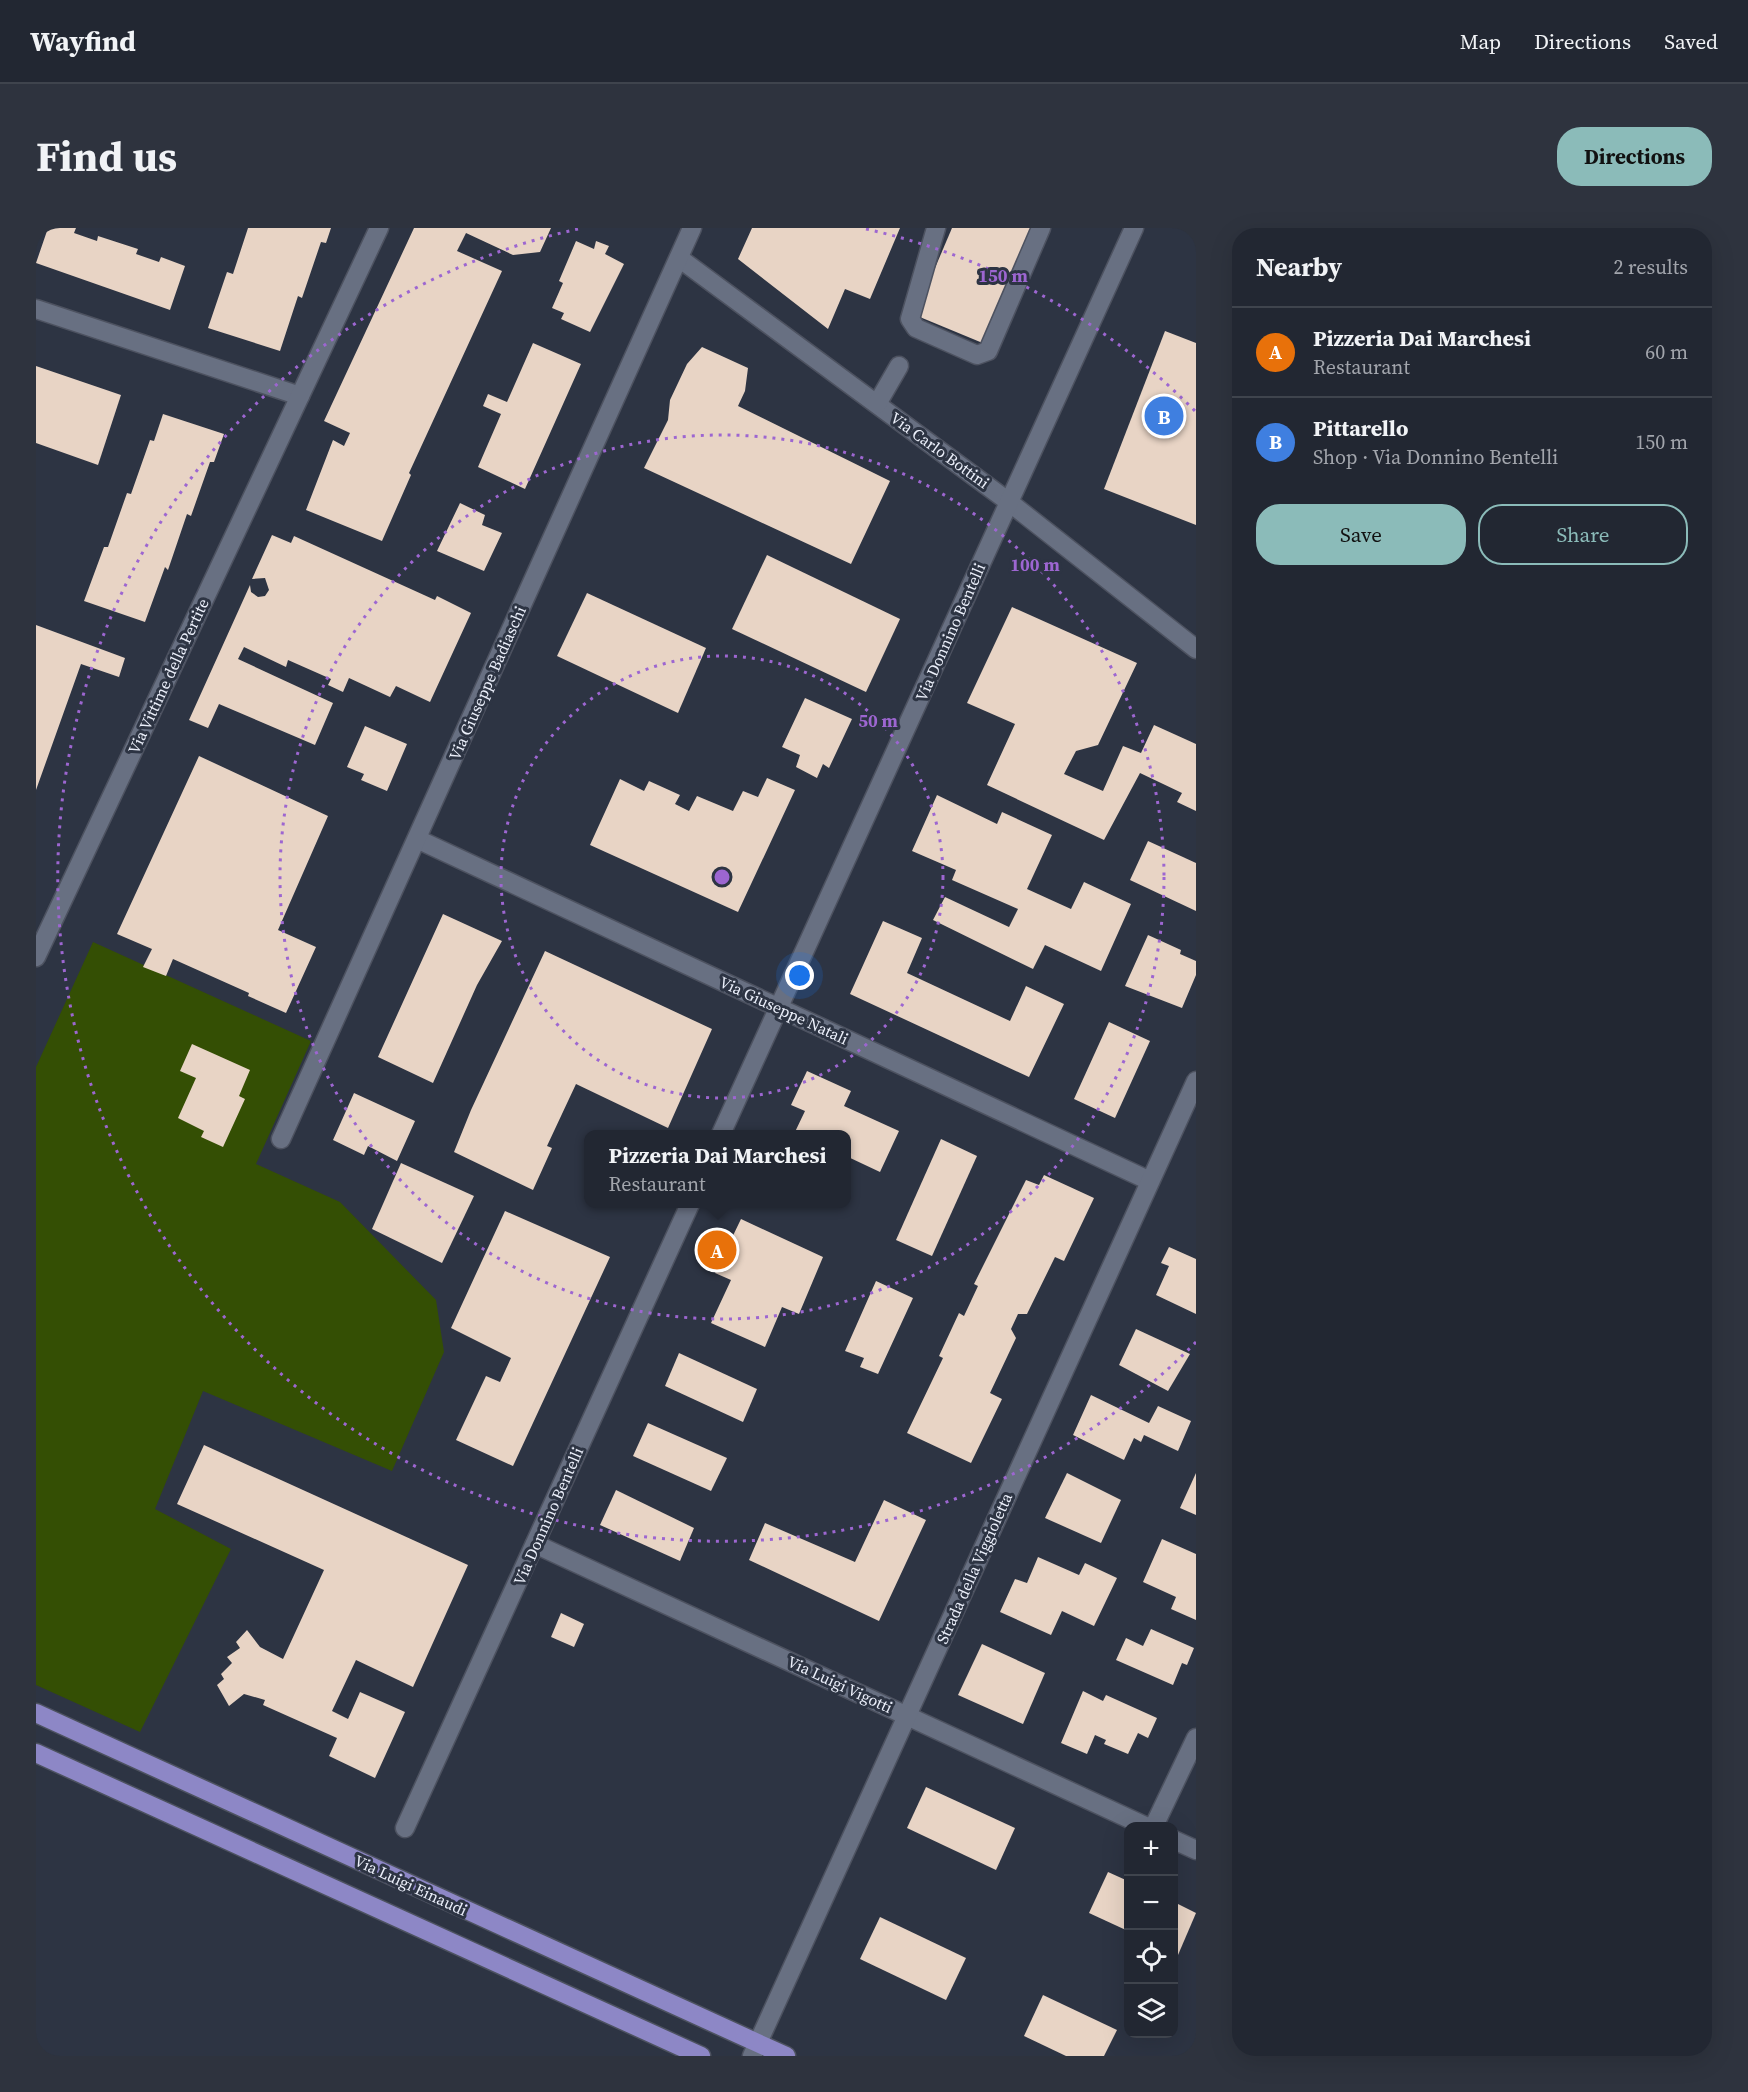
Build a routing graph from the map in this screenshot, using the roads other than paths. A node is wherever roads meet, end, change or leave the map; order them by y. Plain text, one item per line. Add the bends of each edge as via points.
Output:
1 (379, 228) edge
2 (692, 228) edge
3 (936, 228) edge
4 (1041, 228) edge
5 (1134, 228) edge
6 (679, 258) junction
7 (36, 309) edge
8 (898, 366) dead end
9 (300, 396) junction
10 (877, 404) junction
11 (1009, 502) junction
12 (1196, 649) edge
13 (417, 839) junction
14 (36, 957) edge
15 (779, 1007) junction
16 (1196, 1081) edge
17 (723, 1130) edge
18 (281, 1139) dead end
19 (1150, 1181) junction
20 (688, 1208) edge
21 (535, 1544) junction
22 (36, 1713) edge
23 (908, 1715) junction
24 (1196, 1738) edge
25 (36, 1753) edge
26 (1134, 1822) edge
27 (1156, 1822) edge
28 (405, 1828) dead end
29 (1178, 1842) edge
30 (1196, 1850) edge
31 (755, 2050) edge
32 (700, 2056) edge
33 (786, 2056) edge

1 - 9 street, Via Vittime della Pertite
2 - 6 street, Via Giuseppe Badiaschi
3 - 4 street via 910,319 916,328 977,355 988,351
5 - 11 street, Via Donnino Bentelli
6 - 10 street, Via Carlo Bottini
6 - 13 street, Via Giuseppe Badiaschi
7 - 9 street
8 - 10 street
9 - 14 street, Via Vittime della Pertite
10 - 11 street, Via Carlo Bottini
11 - 12 street, Via Carlo Bottini
11 - 15 street, Via Donnino Bentelli
13 - 15 street, Via Giuseppe Natali
13 - 18 street, Via Giuseppe Badiaschi
15 - 17 street, Via Donnino Bentelli
15 - 19 street, Via Giuseppe Natali
16 - 19 street, Strada della Viggioletta
19 - 23 street, Strada della Viggioletta
20 - 21 street, Via Donnino Bentelli
21 - 23 street, Via Luigi Vigotti
21 - 28 street, Via Donnino Bentelli
22 - 31 main road, Via Luigi Einaudi
23 - 26 street, Via Luigi Vigotti
23 - 31 street, Strada della Viggioletta
24 - 27 street
25 - 32 main road
29 - 30 street
31 - 33 main road, Via Luigi Einaudi

